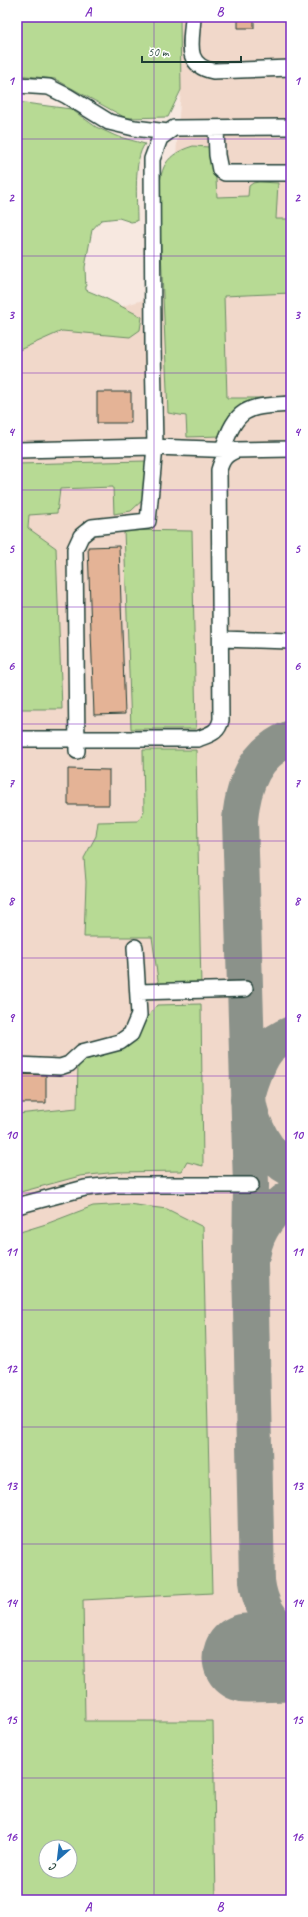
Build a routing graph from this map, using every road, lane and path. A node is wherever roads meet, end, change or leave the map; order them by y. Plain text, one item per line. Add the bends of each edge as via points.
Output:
1 (193, 17) edge
2 (291, 68) edge
3 (17, 85) edge
4 (291, 127) edge
5 (216, 128) junction
6 (168, 132) junction
7 (291, 173) edge
8 (291, 404) edge
9 (155, 448) junction
10 (230, 449) junction
11 (291, 449) edge
12 (17, 450) edge
13 (221, 639) junction
14 (291, 640) edge
15 (17, 739) edge
16 (76, 745) junction
17 (135, 947) dead end
18 (245, 990) dead end
19 (138, 992) junction
20 (17, 1065) edge
21 (251, 1185) dead end
22 (17, 1206) edge

1 - 2 street via 191,56 202,69 213,71
3 - 6 street via 49,87 109,122
4 - 5 street
5 - 6 street via 174,128
5 - 7 street via 220,170 225,173
6 - 9 street via 160,138 152,159
8 - 10 street via 255,407 241,413 230,428
9 - 10 street
9 - 12 street
9 - 16 street via 148,521 92,527 81,536 75,549
10 - 11 street
10 - 13 street via 222,459 219,470
13 - 14 street
13 - 16 street via 221,720 216,732 198,739
15 - 16 street
17 - 19 street
18 - 19 street
19 - 20 street via 139,1015 132,1034 126,1038 82,1052 69,1064 60,1067
21 - 22 street via 113,1185 85,1188

